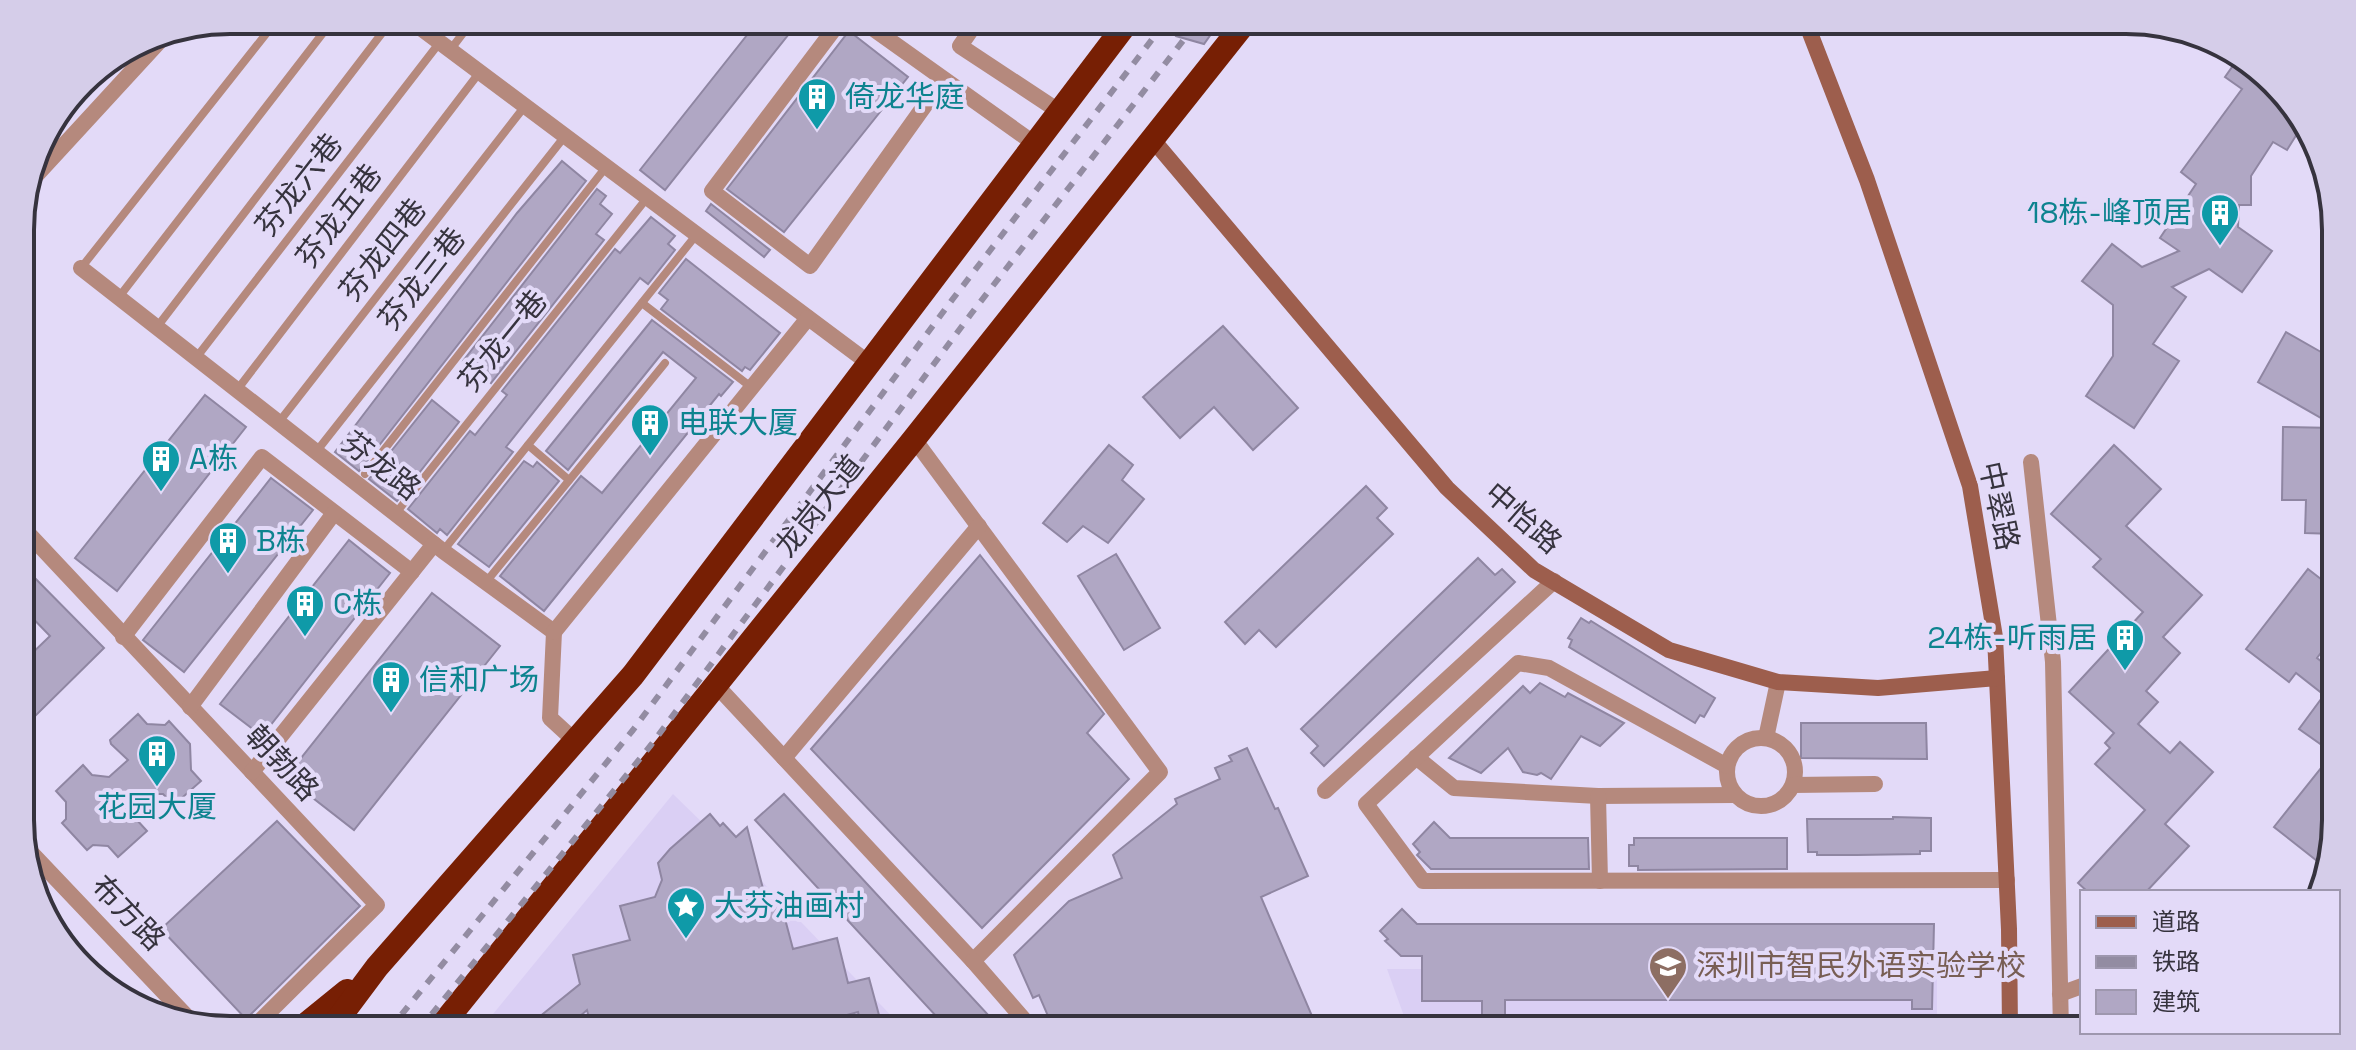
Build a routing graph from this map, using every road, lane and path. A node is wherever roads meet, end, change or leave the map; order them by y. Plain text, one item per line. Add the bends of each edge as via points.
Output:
1 (266, 34) edge
2 (322, 34) edge
3 (381, 34) edge
4 (429, 34) edge
5 (458, 34) edge
6 (830, 34) edge
7 (880, 34) edge
8 (968, 34) edge
9 (1118, 34) edge
10 (1236, 34) edge
11 (1810, 34) edge
12 (445, 46) junction
13 (150, 51) edge
14 (480, 72) junction
15 (943, 80) junction
16 (525, 106) junction
17 (1060, 112) junction
18 (565, 136) junction
19 (1153, 140) junction
20 (1035, 144) junction
21 (46, 165) edge
22 (606, 167) junction
23 (648, 198) junction
24 (697, 234) junction
25 (81, 268) joint
26 (119, 298) junction
27 (642, 303) junction
28 (808, 318) junction
29 (157, 327) junction
30 (196, 358) junction
31 (665, 363) dead end
32 (870, 364) junction
33 (751, 387) junction
34 (237, 390) junction
35 (279, 423) junction
36 (914, 439) junction
37 (528, 445) junction
38 (316, 452) junction
39 (2031, 462) dead end
40 (365, 474) dead end
41 (569, 480) junction
42 (334, 513) junction
43 (396, 513) junction
44 (979, 526) junction
45 (34, 540) edge
46 (439, 547) junction
47 (412, 572) junction
48 (1554, 581) junction
49 (486, 582) junction
50 (554, 632) junction
51 (123, 637) junction
52 (1997, 678) junction
53 (1778, 682) junction
54 (716, 685) junction
55 (190, 707) junction
56 (1766, 738) junction
57 (575, 741) junction
58 (1416, 757) junction
59 (784, 758) junction
60 (1727, 766) junction
61 (252, 772) junction
62 (1875, 784) dead end
63 (1793, 785) junction
64 (1325, 791) dead end
65 (1735, 795) junction
66 (1598, 796) junction
67 (39, 861) edge
68 (2007, 880) junction
69 (1600, 881) junction
70 (973, 961) junction
71 (377, 967) junction
72 (2080, 987) edge
73 (2060, 994) junction
74 (180, 1009) edge
75 (265, 1016) edge
76 (316, 1016) edge
77 (340, 1016) edge
78 (449, 1016) edge
79 (1021, 1016) edge
80 (2010, 1016) edge
81 (2061, 1016) edge

1 - 25 lane
2 - 26 lane
3 - 29 lane
4 - 12 street
5 - 12 lane, 芬龙六巷
6 - 15 street via 712,191 810,266
7 - 15 street
8 - 17 street via 960,46
9 - 17 highway, 龙岗大道
10 - 19 highway, 龙岗大道
11 - 52 street, 中翠路 via 1867,180 1970,486
12 - 14 street
12 - 30 lane, 芬龙六巷
13 - 21 street
14 - 16 street
14 - 34 lane, 芬龙五巷
15 - 20 street
16 - 18 street
16 - 35 lane, 芬龙四巷
17 - 20 highway, 龙岗大道
18 - 22 street
18 - 38 lane, 芬龙三巷
19 - 36 highway, 龙岗大道
19 - 48 street, 中怡路 via 1447,488 1534,570
20 - 32 highway, 龙岗大道
22 - 23 street
22 - 40 lane
23 - 24 street
23 - 43 lane, 芬龙一巷
24 - 27 lane
24 - 28 street
25 - 26 street, 芬龙路
26 - 29 street, 芬龙路
27 - 33 lane
27 - 37 lane
28 - 32 street
28 - 33 street
29 - 30 street, 芬龙路
30 - 34 street, 芬龙路
31 - 41 lane
32 - 57 highway, 龙岗大道 via 633,675
33 - 50 street
34 - 35 street, 芬龙路
35 - 38 street, 芬龙路
36 - 44 street
36 - 54 highway, 龙岗大道
37 - 41 lane
37 - 46 lane
38 - 43 street, 芬龙路
39 - 73 street via 2053,662
41 - 49 lane
42 - 47 street
42 - 51 street via 262,457
42 - 55 street
43 - 46 street, 芬龙路
44 - 59 street
44 - 70 street via 1160,772
45 - 51 street, 朝勃路
46 - 47 street
46 - 49 street, 芬龙路
47 - 61 street
48 - 53 street, 中怡路 via 1669,650
48 - 64 street
49 - 50 street, 芬龙路
50 - 57 street via 550,718
51 - 55 street, 朝勃路
52 - 53 street, 中怡路 via 1878,688
52 - 68 street, 中翠路
53 - 56 street
54 - 59 street
54 - 78 highway, 龙岗大道
55 - 61 street, 朝勃路
56 - 60 street via 1739,745
56 - 63 street via 1786,748 1793,760
57 - 71 highway, 龙岗大道
58 - 60 street via 1518,663 1549,668
58 - 66 street via 1454,788
58 - 69 street via 1366,804 1423,881
59 - 70 street
60 - 65 street via 1726,778
61 - 75 street, 朝勃路 via 377,905
62 - 63 street
63 - 65 street via 1770,806 1745,804
65 - 66 street
66 - 69 street
67 - 74 street, 布方路
68 - 69 street
68 - 80 street, 中翠路
70 - 79 street
71 - 76 highway
71 - 77 highway, 龙岗大道
72 - 73 street
73 - 81 street

